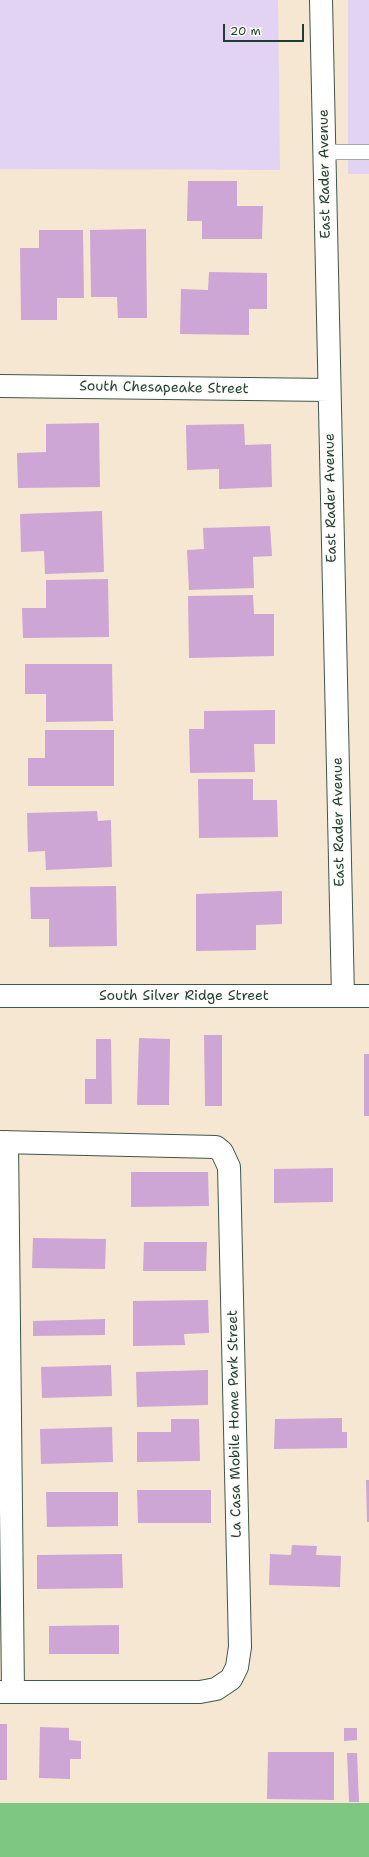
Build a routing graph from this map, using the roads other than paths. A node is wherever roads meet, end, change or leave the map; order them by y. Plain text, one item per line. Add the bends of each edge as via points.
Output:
1 (321, 0) edge
2 (324, 152) junction
3 (369, 152) edge
4 (0, 386) edge
5 (329, 390) junction
6 (0, 996) edge
7 (343, 996) junction
8 (369, 996) edge
9 (3, 1142) edge
10 (6, 1692) edge

1 - 2 street, East Rader Avenue
2 - 3 lane
2 - 5 street, East Rader Avenue
4 - 5 street, South Chesapeake Street
5 - 7 street, East Rader Avenue
6 - 7 street, South Silver Ridge Street
7 - 8 street, South Silver Ridge Street
9 - 10 street
9 - 10 street, La Casa Mobile Home Park Street via 216,1147 222,1152 229,1167 240,1647 237,1667 231,1679 216,1689 200,1692

